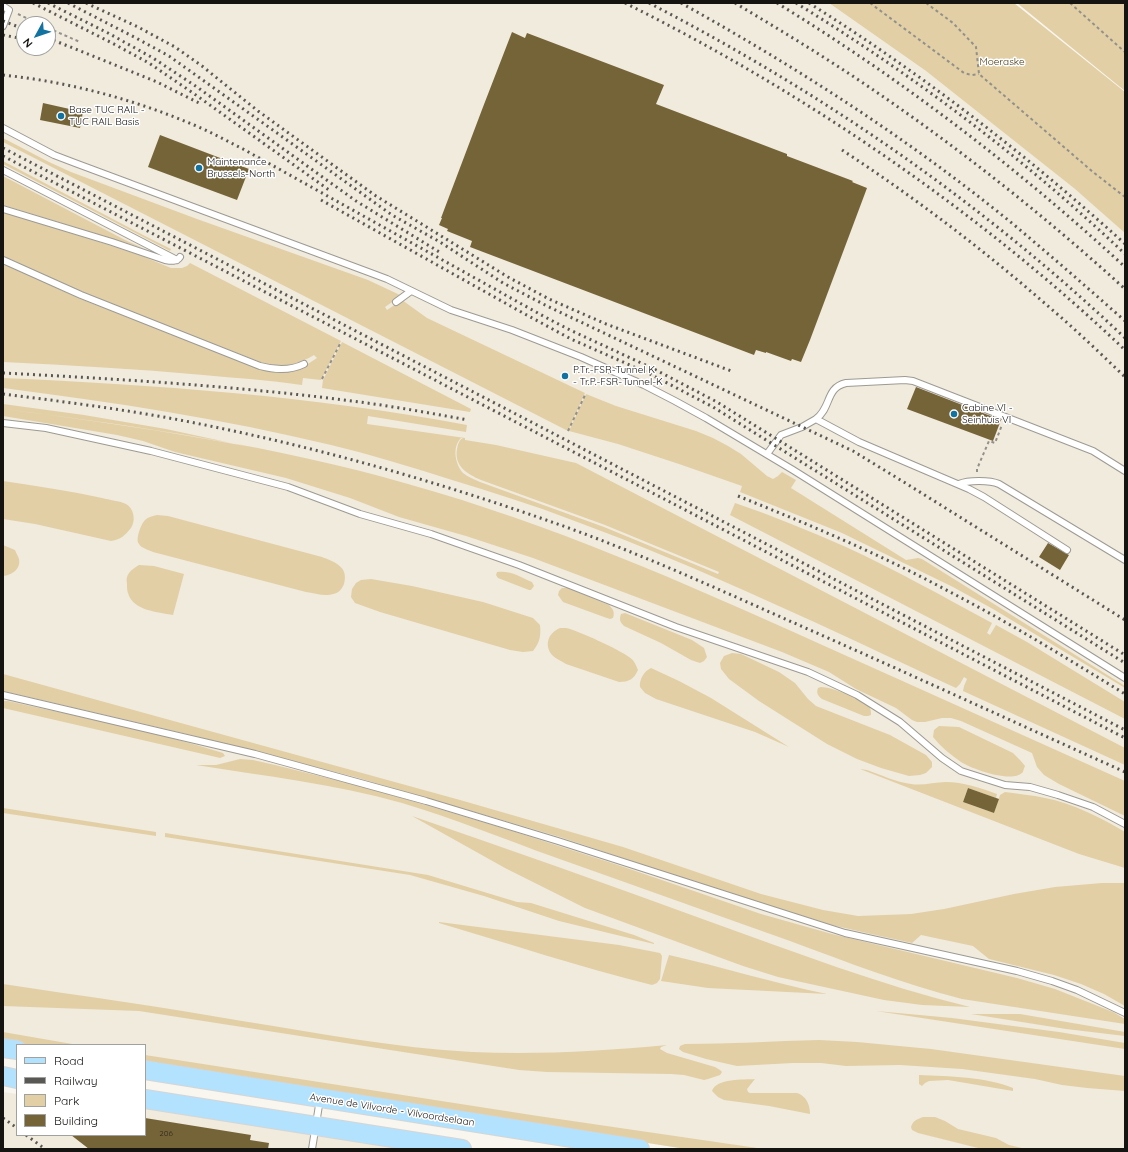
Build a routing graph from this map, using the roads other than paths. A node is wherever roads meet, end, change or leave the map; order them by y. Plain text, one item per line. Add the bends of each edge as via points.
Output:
1 (3, 6) edge
2 (3, 26) edge
3 (3, 128) edge
4 (3, 170) edge
5 (3, 209) edge
6 (3, 260) edge
7 (411, 291) junction
8 (396, 302) dead end
9 (304, 364) dead end
10 (816, 419) junction
11 (3, 423) edge
12 (767, 454) junction
13 (1125, 471) edge
14 (959, 484) junction
15 (1067, 550) dead end
16 (1125, 560) edge
17 (1125, 678) edge
18 (3, 695) edge
19 (1125, 824) edge
20 (1125, 1013) edge
21 (3, 1048) edge
22 (16, 1050) edge
23 (146, 1070) edge
24 (3, 1076) edge
25 (16, 1079) edge
26 (320, 1098) junction
27 (146, 1099) edge
28 (316, 1126) junction
29 (312, 1149) edge
30 (462, 1149) edge
31 (640, 1149) edge

1 - 2 lane via 9,10
3 - 7 lane via 75,163 372,273
4 - 5 lane via 179,258 165,260
6 - 9 lane via 81,295 260,366 292,369
7 - 8 lane
7 - 12 lane via 451,310 538,340 612,370 675,401
10 - 12 lane via 781,435
10 - 13 lane via 822,415 834,389 839,385 913,381 1093,451
10 - 14 lane via 859,442
11 - 19 lane via 46,428 150,451 288,487 360,514 431,534 519,565 676,627 815,675 857,695 900,722 961,771 1005,785 1030,787 1058,795 1093,807
12 - 17 lane
14 - 15 lane
14 - 16 lane via 994,482 1006,487
18 - 20 lane via 255,754 426,801 538,834 845,933 1052,981
21 - 22 main road
23 - 26 main road, Avenue de Vilvorde - Vilvoordselaan
24 - 25 main road
26 - 28 lane
26 - 31 main road, Avenue de Vilvorde - Vilvoordselaan
27 - 28 main road
28 - 29 lane
28 - 30 main road

